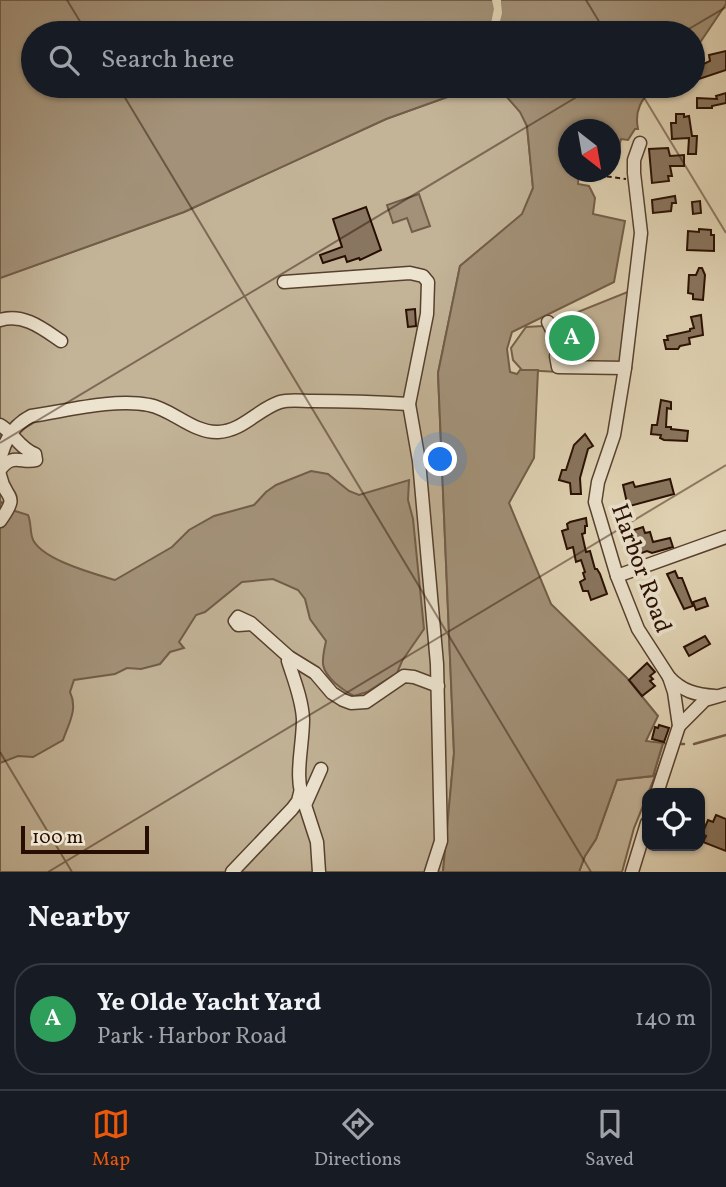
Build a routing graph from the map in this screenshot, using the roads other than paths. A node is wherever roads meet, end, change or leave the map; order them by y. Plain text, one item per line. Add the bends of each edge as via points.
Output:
1 (640, 143) dead end
2 (284, 282) dead end
3 (0, 320) edge
4 (548, 322) dead end
5 (61, 341) dead end
6 (625, 368) junction
7 (409, 404) junction
8 (5, 428) edge
9 (0, 461) edge
10 (0, 473) edge
11 (0, 521) edge
12 (726, 537) edge
13 (617, 576) junction
14 (251, 622) dead end
15 (289, 657) junction
16 (669, 677) junction
17 (438, 686) junction
18 (721, 695) edge
19 (679, 726) junction
20 (321, 769) dead end
21 (659, 788) edge
22 (300, 793) junction
23 (305, 805) junction
24 (642, 839) edge
25 (233, 872) edge
26 (319, 872) edge
27 (431, 872) edge
28 (632, 872) edge

1 - 6 street, Harbor Road via 634,160 641,233
2 - 7 street via 410,273 423,276 428,282 427,314
3 - 5 street via 21,318
4 - 6 street via 561,349 556,356 558,367
6 - 13 street, Harbor Road via 614,435 595,502
7 - 8 street via 284,401 237,427 217,432 161,408 120,403 32,416
7 - 17 street via 419,461
8 - 9 street
8 - 10 street via 21,453
10 - 11 street via 11,498
12 - 13 street
13 - 16 street, Harbor Road via 638,629
14 - 15 street via 238,617 235,621 252,624
15 - 17 street via 351,703 366,702 404,676
15 - 22 street via 303,717
16 - 18 street via 691,693
16 - 19 street, Harbor Road
17 - 27 street via 441,841
18 - 19 street via 698,706
19 - 21 street, Harbor Road
20 - 23 street
22 - 23 street
22 - 25 street via 292,809
23 - 26 street via 317,842
24 - 28 street

